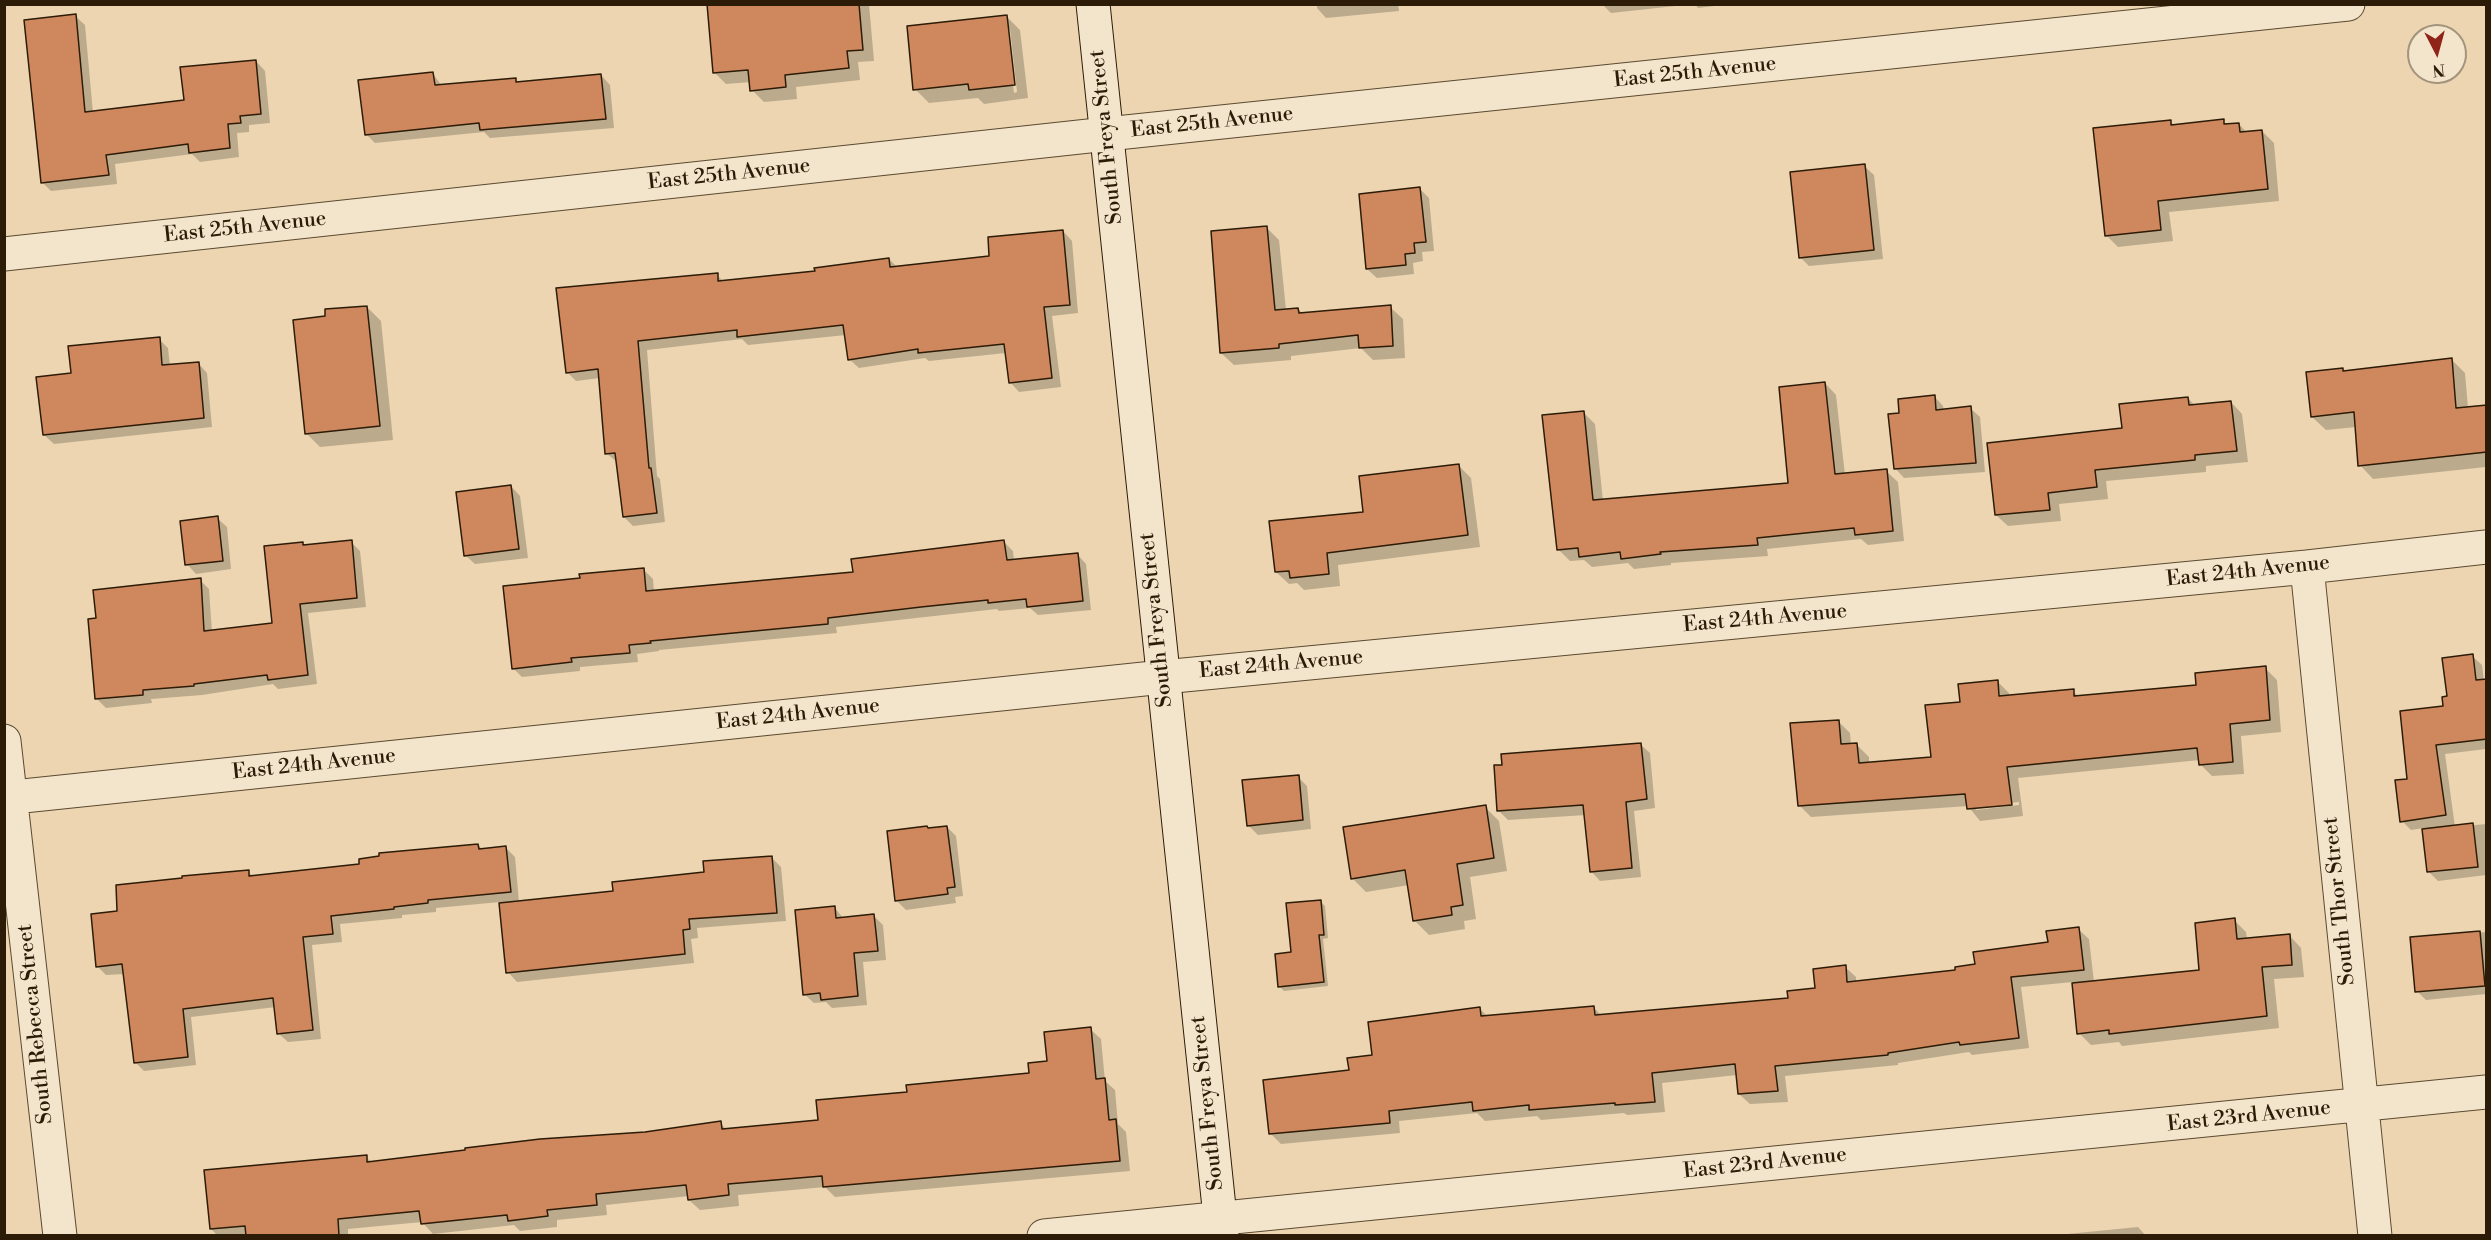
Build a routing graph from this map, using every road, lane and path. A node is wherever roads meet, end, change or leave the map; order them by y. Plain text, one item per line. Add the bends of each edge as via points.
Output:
1 (1093, 4) edge
2 (2348, 4) edge
3 (1107, 134) junction
4 (4, 254) edge
5 (2487, 547) edge
6 (2307, 567) junction
7 (1163, 676) junction
8 (4, 741) edge
9 (7, 797) edge
10 (2487, 1092) edge
11 (2360, 1106) junction
12 (1221, 1227) edge
13 (60, 1236) edge
14 (1044, 1236) edge
15 (2375, 1236) edge

1 - 3 street, South Freya Street
2 - 3 street, East 25th Avenue
3 - 4 street, East 25th Avenue
3 - 7 street, South Freya Street
5 - 6 street, East 24th Avenue
6 - 7 street, East 24th Avenue
6 - 11 street, South Thor Street
7 - 9 street, East 24th Avenue
7 - 12 street, South Freya Street
8 - 9 street, South Rebecca Street
9 - 13 street, South Rebecca Street
10 - 11 street, East 23rd Avenue
11 - 12 street, East 23rd Avenue
11 - 15 street, South Thor Street
12 - 14 street, East 23rd Avenue

